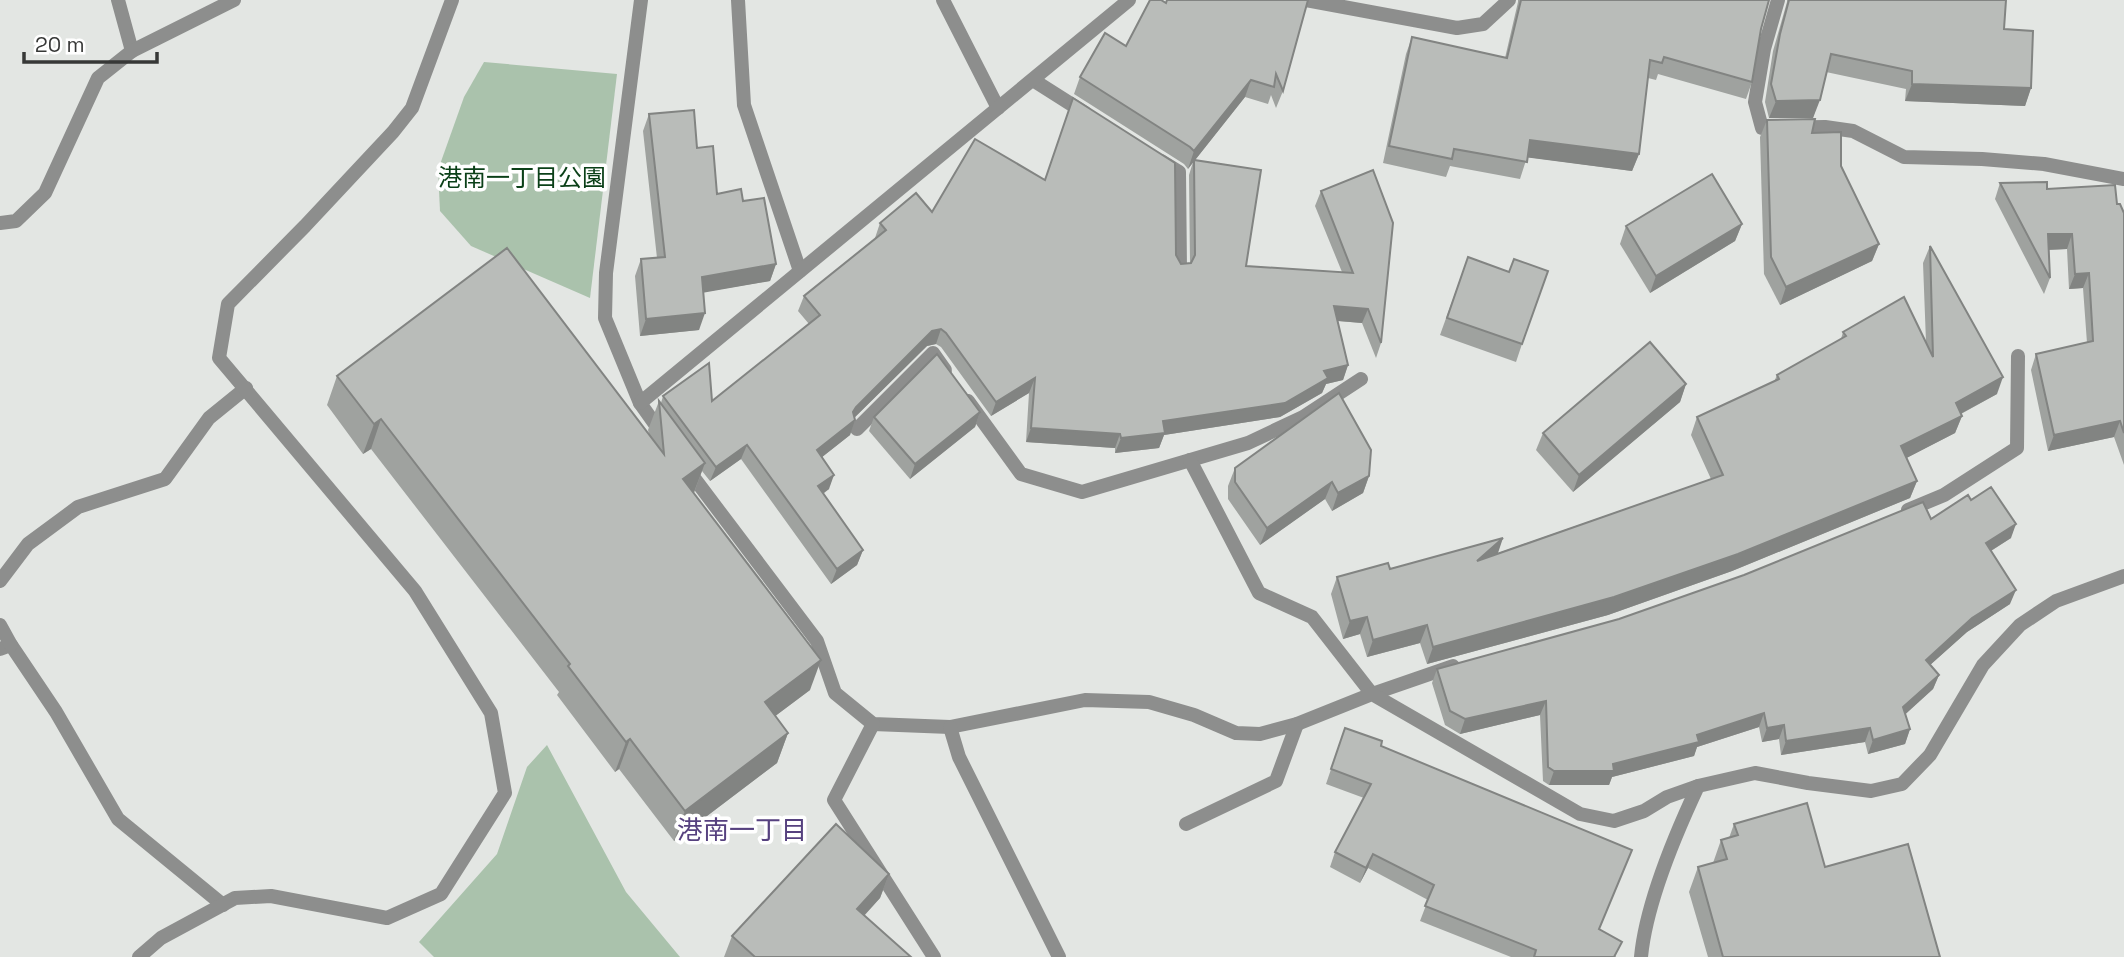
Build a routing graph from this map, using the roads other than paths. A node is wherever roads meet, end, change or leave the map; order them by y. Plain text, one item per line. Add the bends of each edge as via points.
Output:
1 (118, 0) edge
2 (234, 0) edge
3 (452, 0) edge
4 (641, 0) edge
5 (738, 0) edge
6 (943, 0) edge
7 (1129, 0) edge
8 (1306, 0) edge
9 (1509, 0) edge
10 (1778, 0) edge
11 (132, 51) junction
12 (1033, 80) junction
13 (998, 108) junction
14 (1100, 122) edge
15 (1145, 151) edge
16 (2124, 179) edge
17 (0, 223) edge
18 (1180, 270) edge
19 (800, 271) junction
20 (2018, 356) dead end
21 (1361, 379) dead end
22 (246, 388) junction
23 (639, 403) junction
24 (857, 429) edge
25 (1190, 460) junction
26 (1898, 514) edge
27 (2124, 576) edge
28 (0, 581) edge
29 (0, 625) edge
30 (6, 647) edge
31 (1466, 663) edge
32 (1372, 694) junction
33 (873, 724) junction
34 (1297, 724) junction
35 (950, 727) junction
36 (1698, 786) junction
37 (1186, 824) dead end
38 (223, 905) junction
39 (139, 957) edge
40 (934, 957) edge
41 (1059, 957) edge
42 (1641, 957) edge

1 - 11 street
2 - 11 street
3 - 22 street via 412,108 228,304 219,358
4 - 23 street via 606,273 605,318
5 - 19 street via 744,104
6 - 13 street
7 - 12 street
8 - 9 street via 1457,28 1483,24
10 - 16 street via 1755,102 1762,128 1825,127 1853,131 1904,157 2045,164
11 - 17 street via 98,78 45,192 16,221
12 - 13 street
12 - 14 street
13 - 19 street
15 - 18 street via 1179,172
19 - 23 street
20 - 26 street via 2017,448 1944,495
21 - 25 street via 1292,423 1248,443
22 - 28 street via 209,418 164,479 78,507 28,544
22 - 38 street via 415,591 491,713 505,793 441,894 387,918 271,895 235,898
23 - 33 street via 817,641 835,693
24 - 25 street via 933,353 1021,474 1082,492
25 - 32 street via 1259,593 1312,617
27 - 36 street via 2056,601 2020,625 1983,665 1930,755 1902,784 1871,791 1755,773
29 - 30 street
30 - 38 street via 56,712 118,819
31 - 32 street
32 - 34 street
32 - 36 street via 1580,814 1614,821
33 - 35 street
33 - 40 street via 834,800
34 - 35 street via 1260,734 1236,733 1149,702 1085,700
34 - 37 street via 1276,781
35 - 41 street via 959,757
36 - 42 street via 1643,933
38 - 39 street via 161,938

